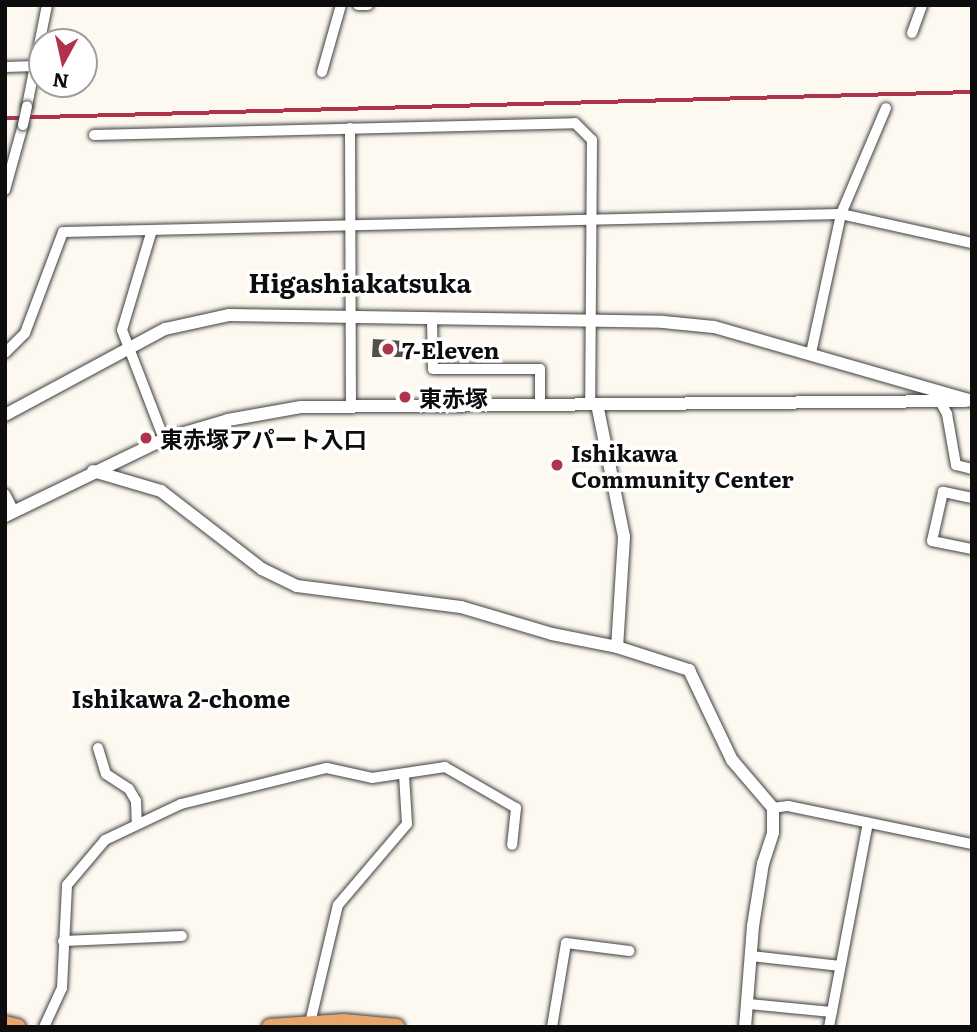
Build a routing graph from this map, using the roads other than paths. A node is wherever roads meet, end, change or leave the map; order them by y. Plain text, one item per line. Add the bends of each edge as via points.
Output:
1 (47, 5) edge
2 (341, 5) edge
3 (358, 5) edge
4 (368, 5) edge
5 (922, 5) edge
6 (43, 28) edge
7 (912, 33) dead end
8 (28, 66) edge
9 (5, 67) edge
10 (322, 72) dead end
11 (29, 98) edge
12 (886, 108) dead end
13 (350, 128) junction
14 (94, 135) dead end
15 (5, 190) edge
16 (841, 215) junction
17 (591, 221) junction
18 (350, 226) junction
19 (152, 230) junction
20 (972, 243) edge
21 (351, 316) junction
22 (432, 318) junction
23 (590, 320) junction
24 (127, 348) junction
25 (5, 353) edge
26 (811, 353) junction
27 (971, 401) edge
28 (351, 403) junction
29 (540, 403) junction
30 (941, 403) junction
31 (593, 404) junction
32 (5, 415) edge
33 (164, 439) junction
34 (972, 469) edge
35 (93, 471) junction
36 (5, 494) edge
37 (972, 498) edge
38 (10, 514) edge
39 (972, 550) edge
40 (617, 647) junction
41 (99, 748) dead end
42 (404, 775) junction
43 (773, 808) junction
44 (868, 823) junction
45 (137, 824) junction
46 (972, 844) edge
47 (512, 845) dead end
48 (182, 936) dead end
49 (63, 941) junction
50 (629, 951) dead end
51 (751, 956) junction
52 (840, 965) junction
53 (749, 1003) junction
54 (832, 1012) junction
55 (310, 1023) junction
56 (5, 1024) edge
57 (389, 1026) edge
58 (18, 1027) edge
59 (44, 1027) edge
60 (270, 1027) edge
61 (552, 1027) edge
62 (745, 1027) edge
63 (829, 1027) edge

1 - 6 street
2 - 10 street
3 - 4 street
5 - 7 street
8 - 9 street
11 - 15 street, bridge
12 - 16 street
13 - 14 street
13 - 17 street via 575,123 592,140
13 - 18 street
16 - 17 street
16 - 20 street
16 - 26 street
17 - 18 street
17 - 23 street
18 - 19 street
18 - 21 street
19 - 24 street via 123,321
19 - 25 street via 62,232 25,334
21 - 22 street
21 - 24 street via 206,317 164,329
21 - 28 street
22 - 23 street
22 - 29 street via 433,369 540,369
23 - 26 street via 713,327
23 - 31 street
24 - 32 street
24 - 33 street
26 - 27 street
27 - 30 street
28 - 29 street
28 - 33 street via 265,412
29 - 31 street
30 - 31 street
30 - 34 street via 956,465
31 - 40 street via 624,537
33 - 35 street
35 - 38 street
35 - 40 street via 161,491 262,569 297,586 461,607
36 - 38 street
37 - 39 street via 943,492 932,541
40 - 43 street via 689,670 732,760
41 - 45 street via 106,774 129,789 136,801
42 - 45 street via 357,777 327,768 302,772 181,804
42 - 47 street via 445,767 516,808
42 - 55 street via 407,824 338,905
43 - 44 street via 788,806
43 - 51 street via 775,822 757,891
44 - 46 street
44 - 52 street
45 - 49 street via 105,840 67,885
48 - 49 street
49 - 59 street via 62,988
50 - 61 street via 566,943
51 - 52 street
51 - 53 street
52 - 54 street
53 - 54 street
53 - 62 street
54 - 63 street
55 - 57 highway
55 - 60 highway
56 - 58 highway

